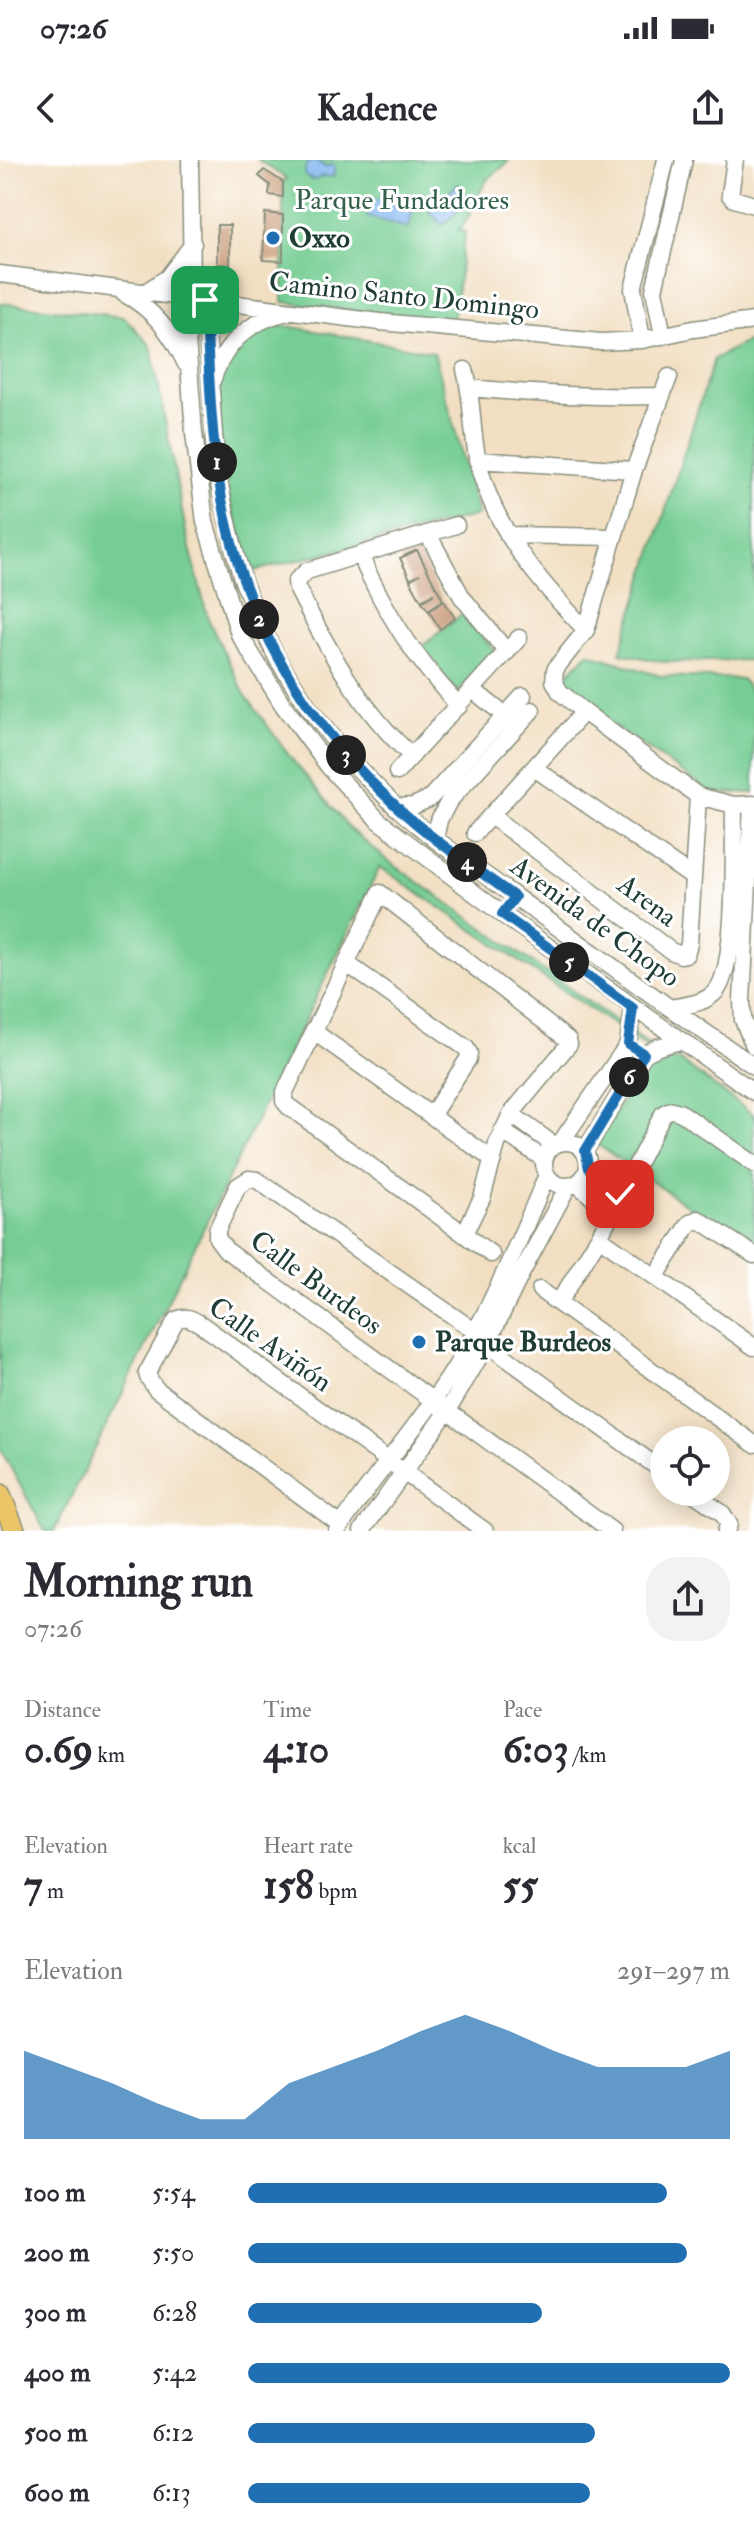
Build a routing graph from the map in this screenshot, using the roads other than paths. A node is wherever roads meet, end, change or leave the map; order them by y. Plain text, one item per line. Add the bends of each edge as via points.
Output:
1 (190, 160) edge
2 (666, 160) edge
3 (684, 160) edge
4 (735, 160) edge
5 (754, 205) edge
6 (193, 244) junction
7 (0, 274) edge
8 (192, 280) junction
9 (110, 287) junction
10 (144, 293) junction
11 (184, 298) junction
12 (205, 300) junction
13 (299, 311) junction
14 (754, 321) edge
15 (663, 336) junction
16 (642, 340) junction
17 (465, 370) dead end
18 (190, 374) junction
19 (669, 377) dead end
20 (210, 386) junction
21 (470, 388) junction
22 (660, 396) junction
23 (477, 460) junction
24 (634, 470) junction
25 (456, 525) dead end
26 (428, 534) junction
27 (508, 535) junction
28 (614, 537) junction
29 (360, 555) junction
30 (586, 630) junction
31 (519, 638) dead end
32 (507, 652) junction
33 (477, 687) junction
34 (459, 706) junction
35 (519, 712) junction
36 (584, 712) junction
37 (412, 756) junction
38 (534, 768) junction
39 (397, 772) dead end
40 (698, 796) junction
41 (753, 804) edge
42 (734, 805) junction
43 (396, 807) junction
44 (491, 816) junction
45 (475, 833) dead end
46 (435, 839) junction
47 (692, 877) junction
48 (744, 878) edge
49 (515, 897) junction
50 (502, 914) junction
51 (346, 963) junction
52 (633, 1008) junction
53 (670, 1008) junction
54 (313, 1031) junction
55 (680, 1041) junction
56 (628, 1044) junction
57 (754, 1046) edge
58 (644, 1054) junction
59 (754, 1066) edge
60 (754, 1092) edge
61 (511, 1114) junction
62 (431, 1116) junction
63 (502, 1131) junction
64 (585, 1151) junction
65 (552, 1155) junction
66 (493, 1160) junction
67 (754, 1164) edge
68 (589, 1168) junction
69 (573, 1185) junction
70 (620, 1194) junction
71 (610, 1212) junction
72 (464, 1234) junction
73 (599, 1237) junction
74 (491, 1254) dead end
75 (754, 1255) edge
76 (514, 1271) junction
77 (656, 1276) junction
78 (540, 1290) dead end
79 (559, 1302) junction
80 (482, 1338) junction
81 (754, 1347) edge
82 (441, 1405) junction
83 (754, 1444) edge
84 (388, 1462) junction
85 (650, 1462) edge
86 (403, 1472) junction
87 (0, 1494) edge
88 (712, 1506) edge
89 (339, 1528) edge
90 (15, 1531) edge
91 (362, 1531) edge
92 (485, 1531) edge
93 (612, 1531) edge
94 (726, 1531) edge

1 - 6 street
2 - 16 street via 633,289
3 - 15 street via 654,290
4 - 5 street via 730,195
6 - 8 street
6 - 10 street via 167,278
7 - 9 street, Camino Santo Domingo
8 - 11 street
8 - 12 street
9 - 10 street, Camino Santo Domingo
9 - 18 street via 156,315
10 - 11 street, Camino Santo Domingo
11 - 12 street, Camino Santo Domingo
11 - 18 street, Avenida de Chopo
12 - 13 street, Camino Santo Domingo
12 - 20 street, Avenida de Chopo
13 - 16 street, Camino Santo Domingo via 528,336
13 - 20 street via 261,321 236,338
14 - 15 street, Camino Santo Domingo
15 - 16 street, Camino Santo Domingo
17 - 21 street
18 - 50 street, Avenida de Chopo via 205,522 239,634 283,705 362,804
19 - 22 street
20 - 43 street, Avenida de Chopo via 219,483 243,581 261,625 309,708
21 - 22 street
21 - 23 street
22 - 24 street
23 - 24 street
23 - 27 street
24 - 28 street
25 - 26 street
26 - 29 street
26 - 32 street via 462,597
27 - 28 street
27 - 30 street
28 - 30 street
29 - 34 street via 401,636
29 - 37 street via 307,571 296,581 297,588 350,682
30 - 36 street via 555,670 554,681
31 - 32 street
32 - 33 street
33 - 34 street
33 - 35 street
34 - 37 street
35 - 43 street via 429,799
35 - 46 street via 449,801
36 - 38 street
36 - 40 street
37 - 39 street
38 - 44 street
38 - 47 street
40 - 42 street
40 - 47 street, Arena
41 - 42 street
41 - 48 street
42 - 48 street
43 - 46 street, Avenida de Chopo
44 - 45 street
44 - 47 street, Arena via 681,955 689,944
46 - 49 street, Avenida de Chopo
48 - 53 street via 723,982 705,1000
48 - 57 street via 743,1020
49 - 50 street
49 - 53 street, Avenida de Chopo
50 - 52 street, Avenida de Chopo
51 - 54 street
51 - 61 street via 380,893 565,1036 569,1044
51 - 62 street via 469,1053
52 - 55 street, Avenida de Chopo
52 - 56 street
53 - 59 street, Avenida de Chopo
54 - 62 street
54 - 72 street via 284,1101
55 - 58 street
55 - 60 street, Avenida de Chopo
56 - 58 street
56 - 65 street
58 - 64 street
61 - 63 street
61 - 65 street
62 - 66 street
63 - 65 street
63 - 66 street
64 - 65 street via 570,1142
64 - 68 street
65 - 69 street via 560,1186
65 - 76 street
66 - 72 street
67 - 70 street via 683,1114 668,1110
68 - 69 street
68 - 70 street
69 - 71 street
69 - 76 street
70 - 71 street
71 - 73 street
72 - 74 street
73 - 77 street
73 - 79 street
75 - 77 street via 695,1219
76 - 80 street
77 - 81 street
78 - 79 street
79 - 83 street
80 - 82 street
80 - 82 street, Calle Burdeos via 257,1180 238,1186 217,1230 221,1245
80 - 85 street
82 - 84 street
82 - 86 street
82 - 93 street
84 - 86 street
84 - 89 street
84 - 89 street, Calle Aviñón via 202,1325 183,1317 170,1328 147,1373 156,1389
86 - 91 street
86 - 92 street
87 - 90 main road
88 - 94 street via 729,1524

